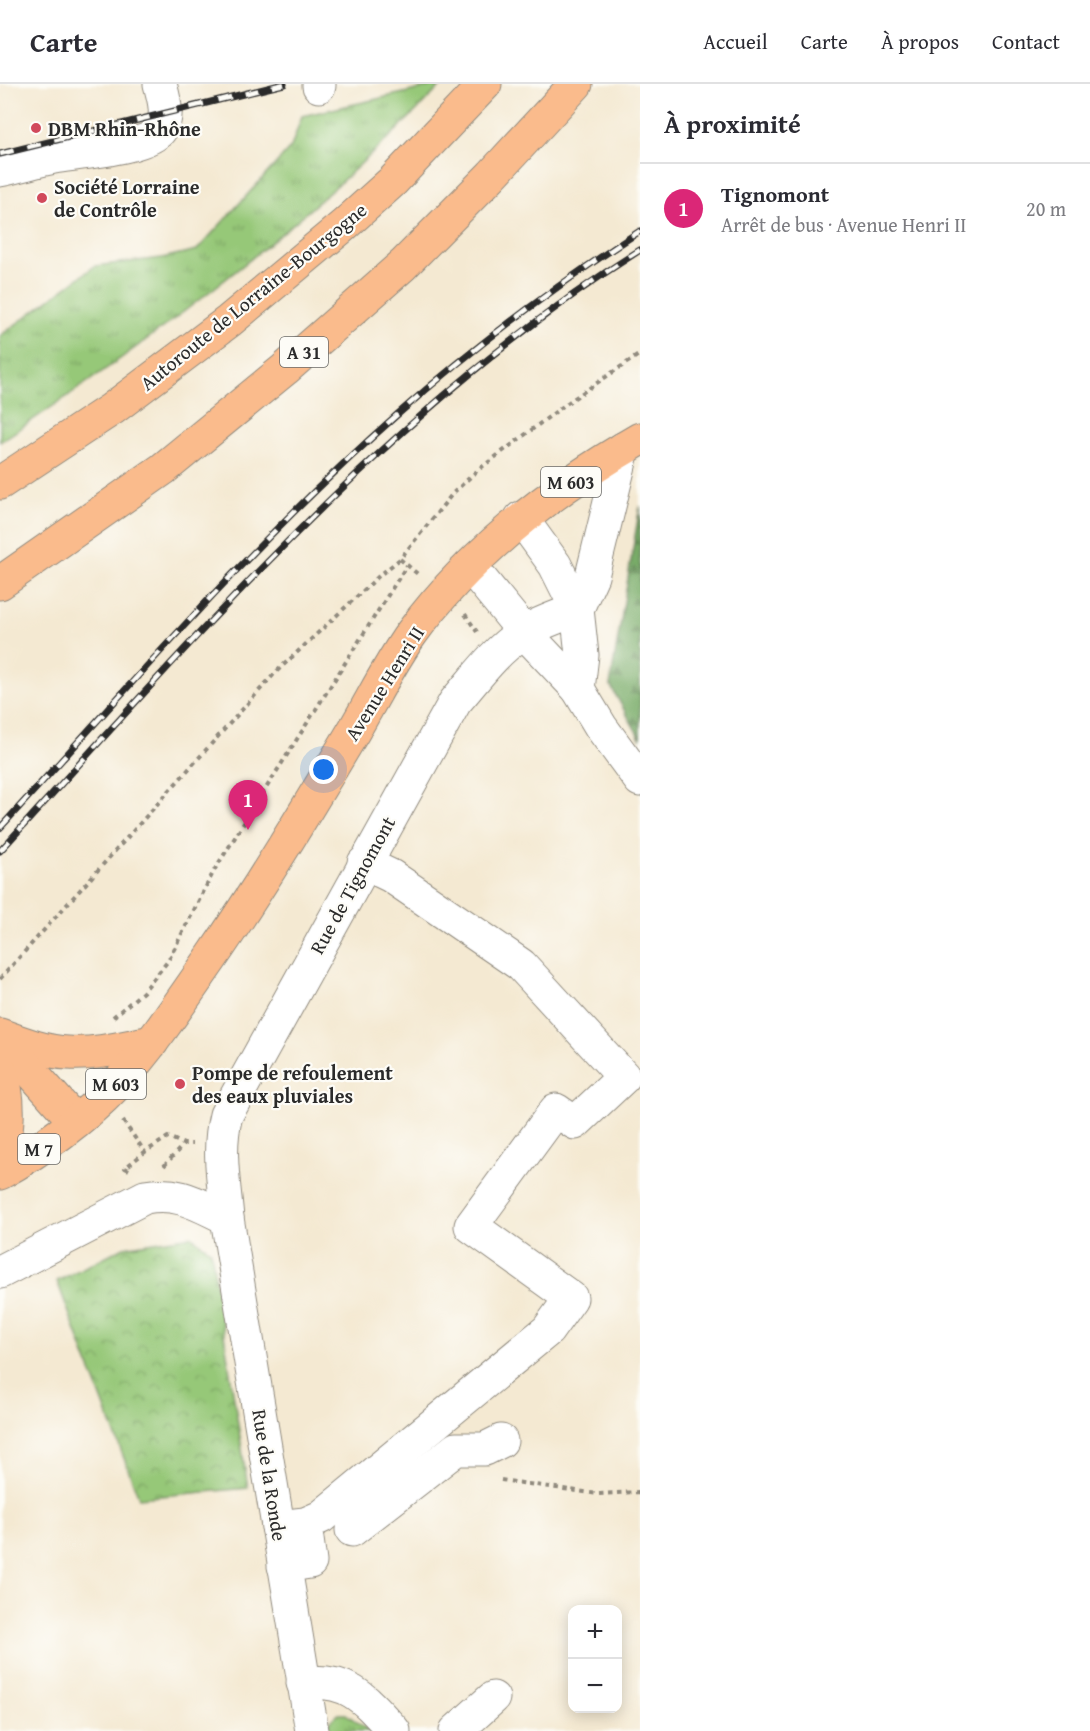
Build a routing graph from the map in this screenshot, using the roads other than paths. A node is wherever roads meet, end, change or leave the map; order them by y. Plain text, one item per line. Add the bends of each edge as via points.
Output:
1 (160, 84) edge
2 (576, 84) edge
3 (474, 96) edge
4 (0, 170) edge
5 (632, 444) edge
6 (0, 483) edge
7 (521, 518) junction
8 (470, 566) junction
9 (0, 583) edge
10 (577, 609) junction
11 (524, 632) junction
12 (578, 689) junction
13 (640, 780) edge
14 (364, 863) junction
15 (0, 1035) edge
16 (152, 1042) junction
17 (0, 1043) edge
18 (0, 1070) edge
19 (75, 1121) junction
20 (0, 1166) edge
21 (0, 1173) edge
22 (227, 1218) junction
23 (0, 1272) edge
24 (501, 1440) dead end
25 (292, 1525) junction
26 (352, 1530) dead end
27 (303, 1683) junction
28 (493, 1698) dead end
29 (312, 1731) edge
30 (394, 1731) edge
31 (456, 1731) edge

1 - 4 street via 165,119 159,132 147,140
2 - 9 main road, A 31 via 403,265 285,369 163,469
3 - 6 main road, Autoroute de Lorraine-Bourgogne via 393,181 229,321 112,409
5 - 7 main road, Avenue Henri II / M 603
5 - 10 street via 592,576
7 - 8 main road, Avenue Henri II / M 603
7 - 10 street via 555,565
8 - 11 street
8 - 16 main road, Avenue Henri II / M 603 via 411,635 243,913
10 - 11 street, Rue de Tignomont
10 - 12 street via 582,655
11 - 12 street
11 - 14 street, Rue de Tignomont via 495,654 455,702
12 - 13 street
14 - 22 street, Rue de Tignomont via 226,1115 220,1152
14 - 25 street via 391,876 521,965 624,1077 575,1123 556,1110 471,1226 571,1298 549,1330 321,1517
15 - 16 main road, M 603 via 32,1047 67,1053
16 - 19 main road, Avenue Henri II / M 603 via 105,1096
17 - 19 main road, M 603 via 19,1058
18 - 20 main road via 8,1117
19 - 21 main road, M 7
22 - 23 street via 182,1197 145,1197
22 - 25 street, Rue de la Ronde
24 - 26 street via 485,1449 456,1449
25 - 27 street, Rue de la Ronde via 284,1566
27 - 29 street, Rue de la Ronde
27 - 30 street via 337,1684 368,1702
28 - 31 street

